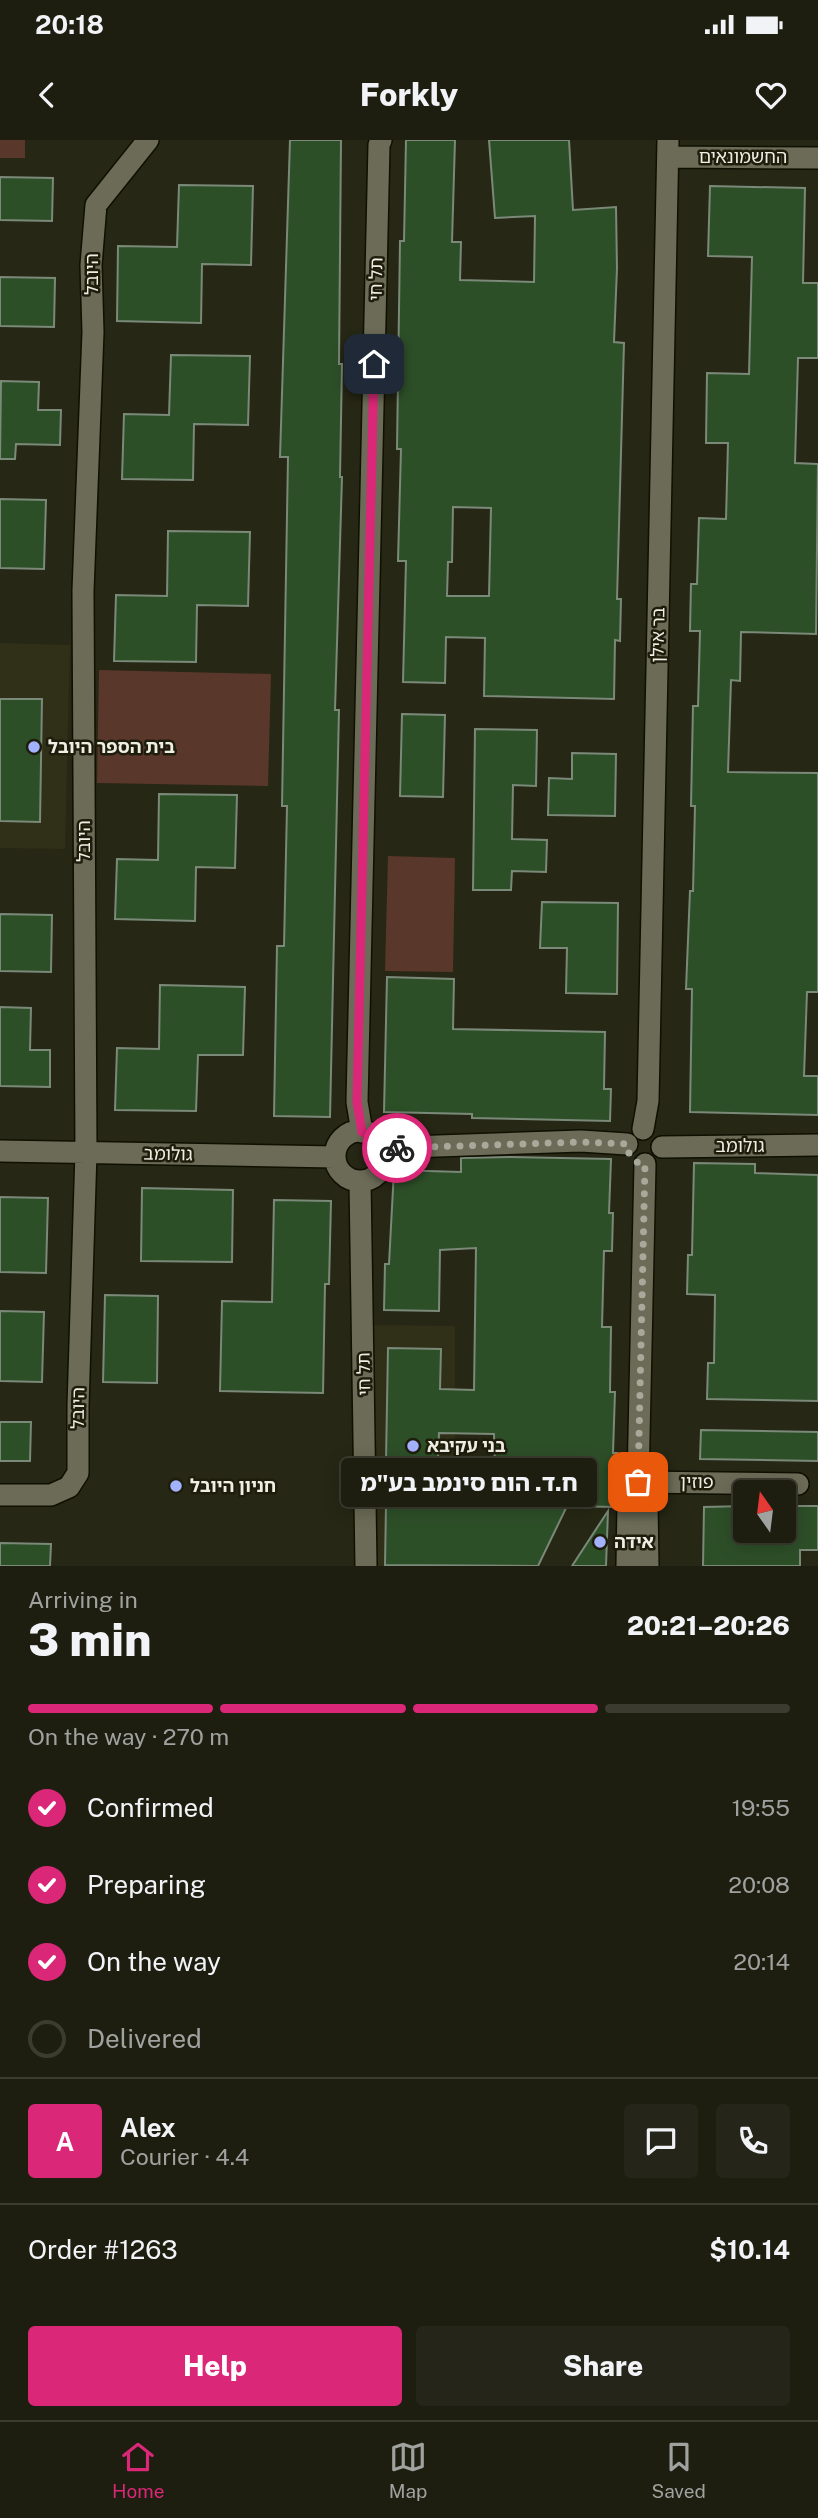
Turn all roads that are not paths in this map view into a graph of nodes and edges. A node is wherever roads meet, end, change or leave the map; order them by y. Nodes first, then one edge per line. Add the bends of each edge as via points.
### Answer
1 (148, 140) edge
2 (381, 140) edge
3 (668, 148) edge
4 (818, 158) edge
5 (362, 1132) junction
6 (635, 1136) junction
7 (818, 1145) edge
8 (663, 1147) junction
9 (385, 1150) junction
10 (0, 1151) edge
11 (86, 1152) junction
12 (335, 1157) junction
13 (645, 1164) junction
14 (360, 1181) junction
15 (638, 1482) junction
16 (798, 1484) dead end
17 (0, 1495) edge
18 (366, 1566) edge
19 (627, 1566) edge
20 (648, 1566) edge

1 - 11 street, היובל via 96,205 91,265 93,331 83,591
2 - 5 street, תל חי via 357,1102
3 - 4 street, החשמונאים
3 - 6 street, בר אילן via 648,1101
5 - 9 street via 378,1139
5 - 12 street via 345,1137
6 - 8 street via 655,1132
6 - 9 street
6 - 13 street via 630,1156
7 - 8 street, גולומב
8 - 13 street via 655,1161
9 - 14 street via 381,1170
10 - 11 street, גולומב
11 - 12 street, גולומב
11 - 17 street, היובל via 78,1474 69,1487 51,1495
12 - 14 street via 344,1176
13 - 15 street
14 - 18 street, תל חי
15 - 16 street, פוזין
15 - 19 street via 628,1505
15 - 20 street via 647,1504

